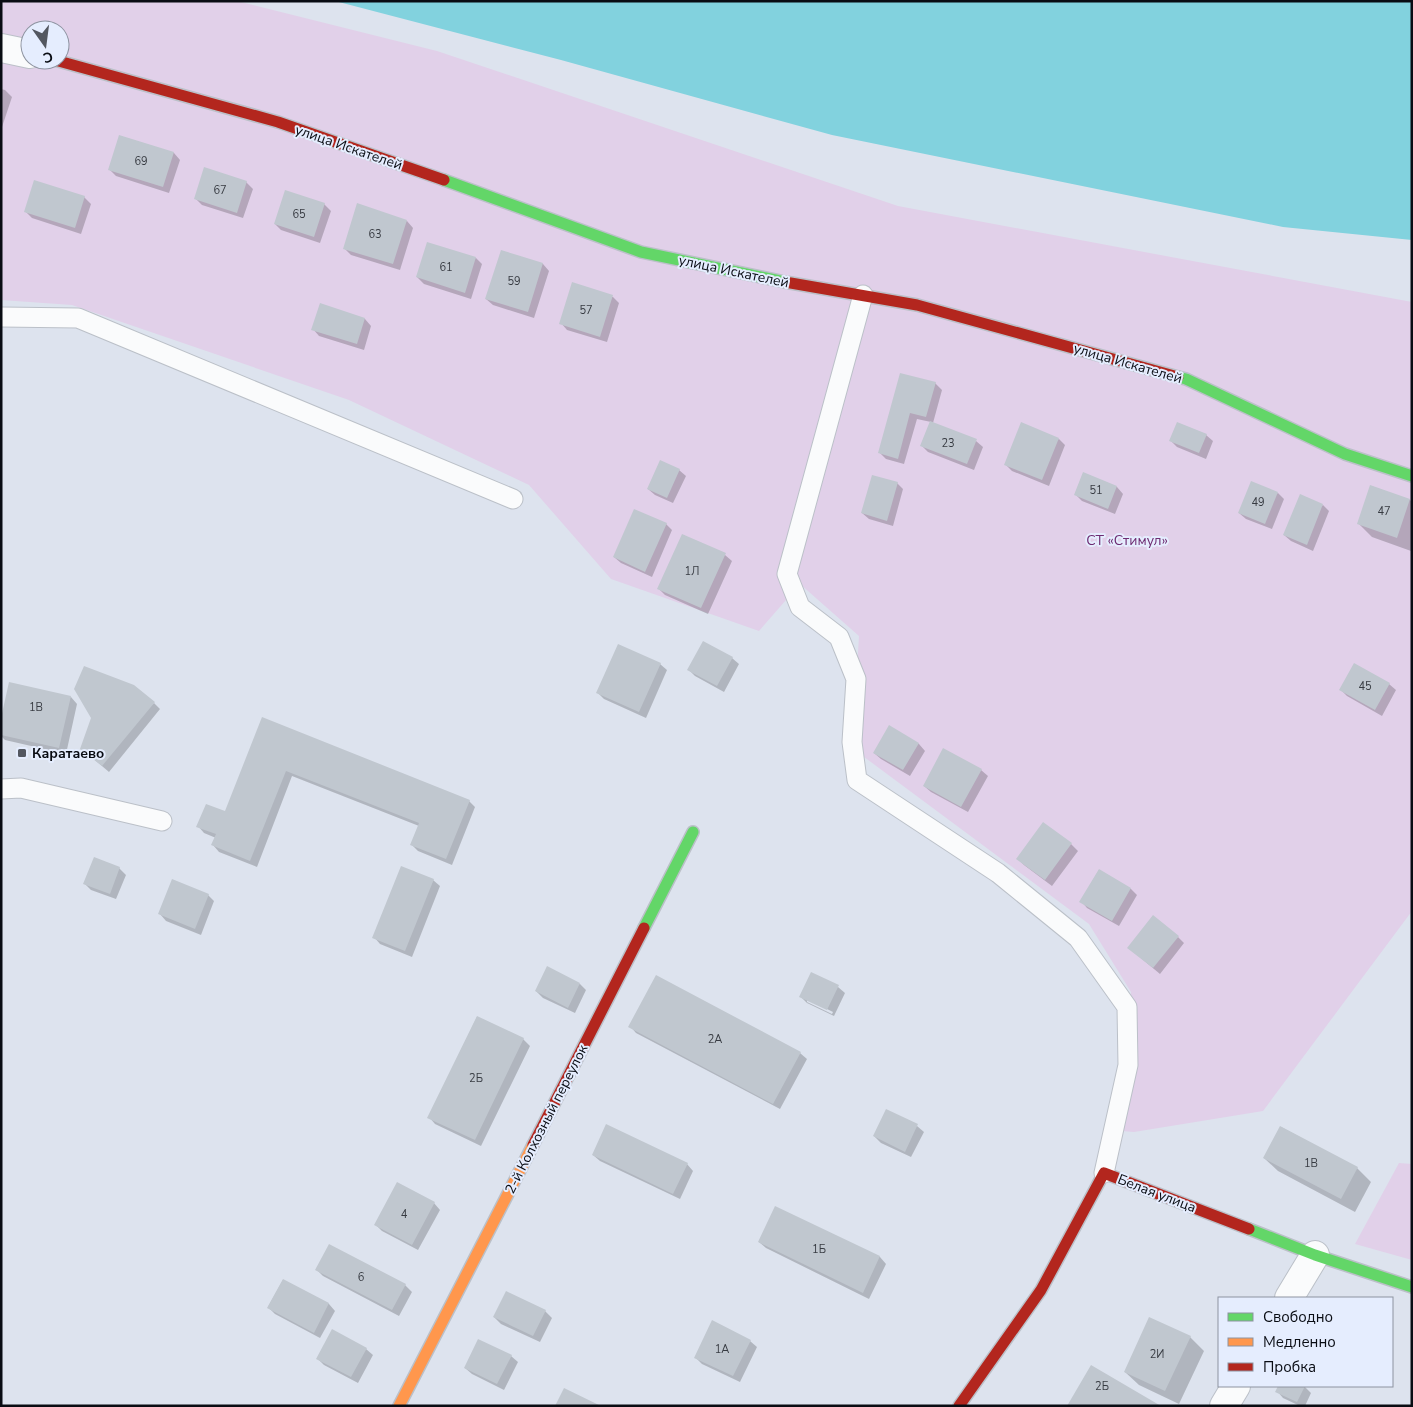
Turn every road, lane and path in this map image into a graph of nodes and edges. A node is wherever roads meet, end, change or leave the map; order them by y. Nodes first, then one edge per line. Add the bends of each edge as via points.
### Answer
1 (1, 48) edge
2 (20, 52) edge
3 (70, 64) edge
4 (863, 296) junction
5 (1, 317) edge
6 (1412, 476) edge
7 (513, 499) dead end
8 (1, 789) edge
9 (162, 821) dead end
10 (692, 832) dead end
11 (1104, 1173) junction
12 (1315, 1255) junction
13 (1412, 1287) edge
14 (1290, 1297) edge
15 (1235, 1387) edge
16 (399, 1406) edge
17 (959, 1406) edge
18 (1224, 1406) edge

1 - 2 street
3 - 4 street, улица Искателей via 278,122 641,252
4 - 6 street, улица Искателей via 917,305 1186,379 1344,454
4 - 11 lane via 787,574 800,607 839,637 856,679 852,742 858,780 998,873 1078,938 1127,1007 1128,1065
5 - 7 lane via 78,318
8 - 9 lane via 21,788
10 - 16 street, 2-й Колхозный переулок
11 - 12 street, Белая улица
11 - 17 street, Белая улица via 1041,1290
12 - 13 street, Белая улица
12 - 14 street
15 - 18 street

